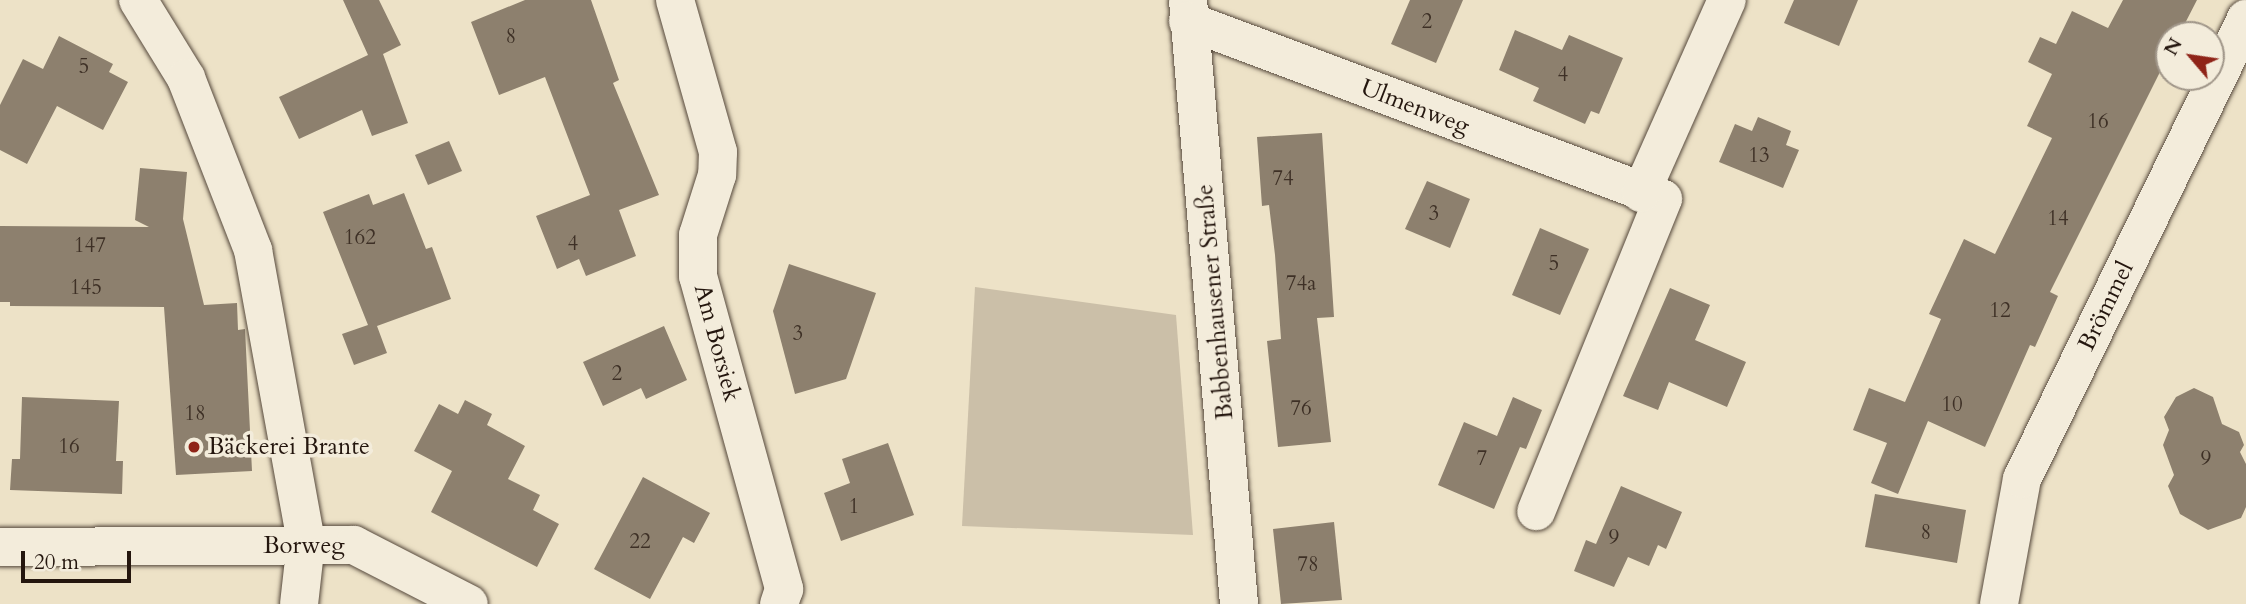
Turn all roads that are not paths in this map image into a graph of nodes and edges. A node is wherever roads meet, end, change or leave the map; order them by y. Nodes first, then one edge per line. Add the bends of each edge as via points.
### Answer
1 (138, 0) edge
2 (675, 0) edge
3 (1727, 0) edge
4 (1188, 10) edge
5 (2246, 19) edge
6 (1641, 193) junction
7 (1536, 511) dead end
8 (306, 542) junction
9 (0, 547) edge
10 (299, 604) edge
11 (469, 604) edge
12 (779, 604) edge
13 (1240, 604) edge
14 (1999, 604) edge

1 - 8 street via 186,78 253,250
2 - 12 street, Am Borsiek via 718,152 718,175 698,235 698,276 784,589
3 - 6 street
4 - 6 street, Ulmenweg
4 - 13 street, Babbenhausener Straße
5 - 14 street, Brömmel via 2022,479
6 - 7 street, Ulmenweg via 1663,200
8 - 9 street, Borweg via 236,547
8 - 10 street
8 - 11 street, Borweg via 354,545

